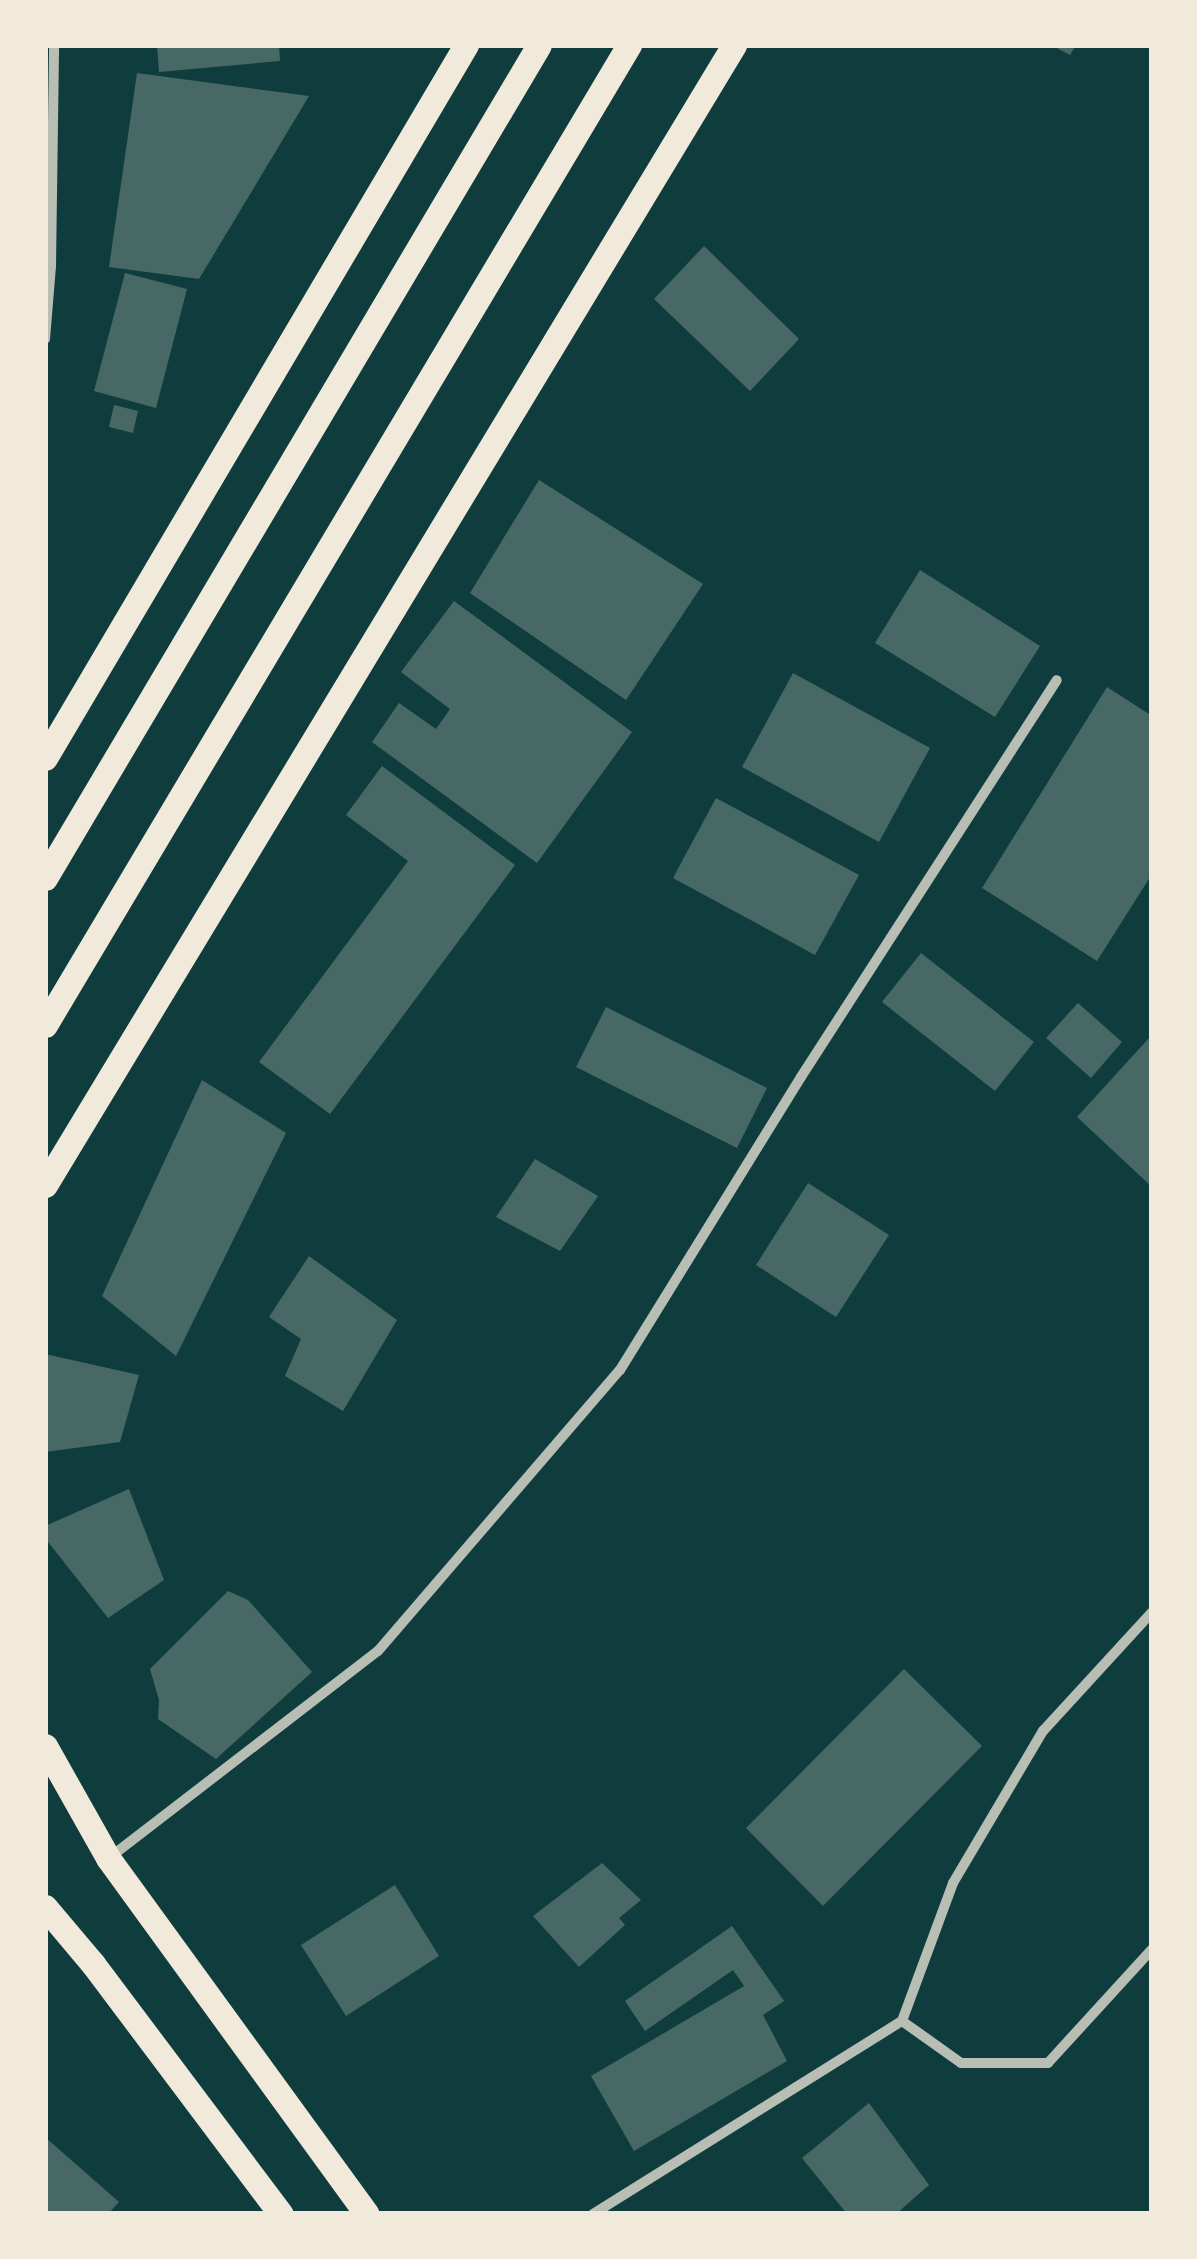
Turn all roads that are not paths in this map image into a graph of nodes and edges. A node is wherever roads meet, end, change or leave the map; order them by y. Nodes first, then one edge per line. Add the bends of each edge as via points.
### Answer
1 (54, 45) edge
2 (466, 45) edge
3 (539, 45) edge
4 (629, 45) edge
5 (734, 45) edge
6 (45, 339) edge
7 (1057, 680) dead end
8 (45, 758) edge
9 (45, 878) edge
10 (45, 1025) edge
11 (45, 1185) edge
12 (1152, 1612) edge
13 (45, 1746) edge
14 (108, 1858) junction
15 (50, 1916) edge
16 (1152, 1949) edge
17 (902, 2021) junction
18 (282, 2214) edge
19 (367, 2214) edge
20 (592, 2214) edge

1 - 6 street
2 - 8 main road
3 - 9 main road
4 - 10 main road
5 - 11 main road
7 - 14 street via 620,1370 378,1651
12 - 17 street via 1043,1731 953,1883
13 - 14 main road
14 - 19 main road
15 - 18 main road
16 - 17 street via 1048,2064 961,2063
17 - 20 street

